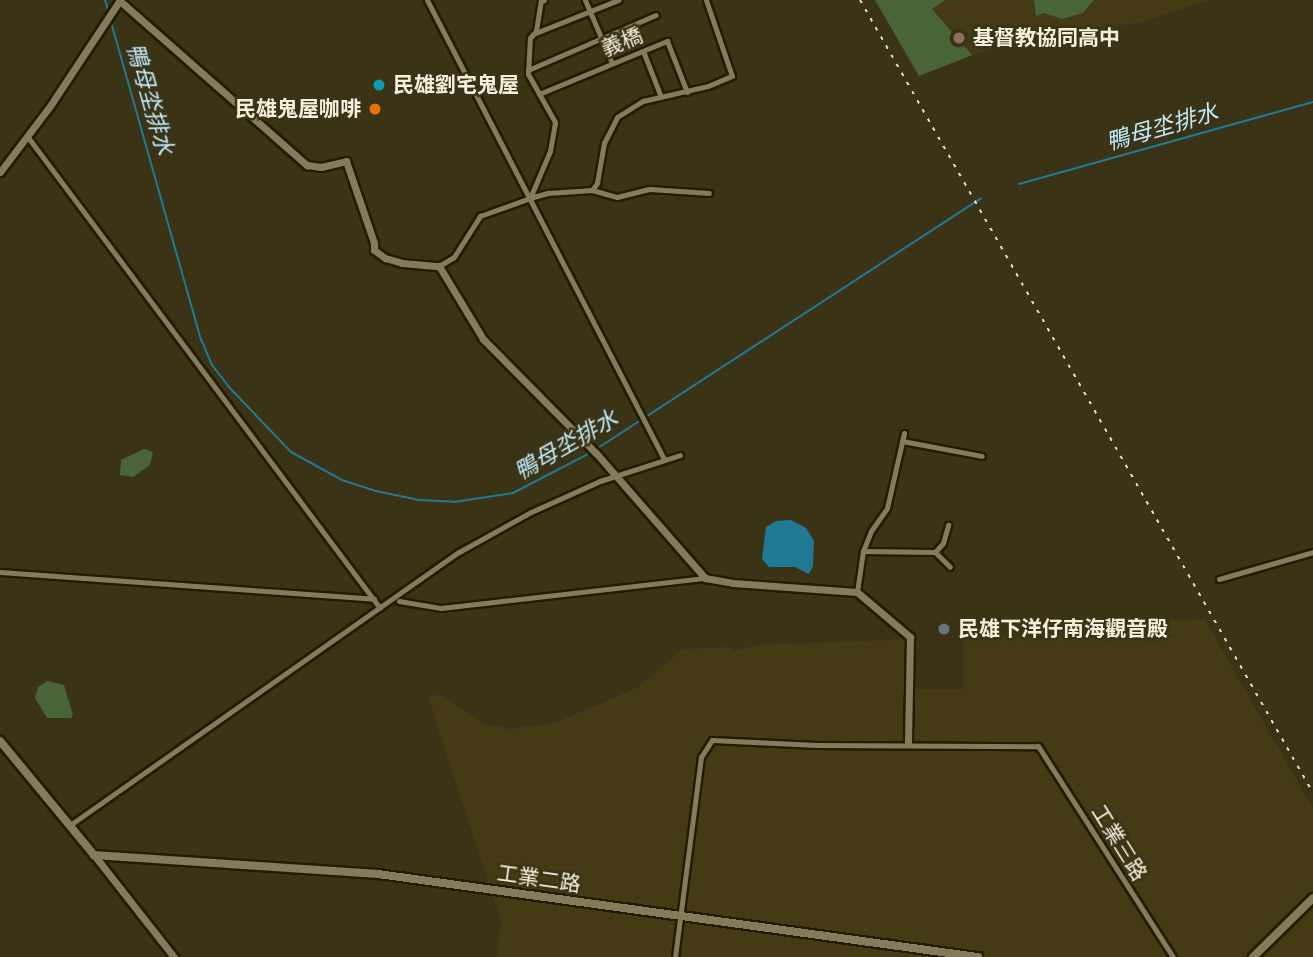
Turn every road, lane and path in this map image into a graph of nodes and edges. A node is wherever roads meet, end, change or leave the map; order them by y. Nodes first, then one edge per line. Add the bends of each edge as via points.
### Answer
1 (427, 0) edge
2 (584, 0) edge
3 (618, 0) edge
4 (706, 0) edge
5 (120, 1) edge
6 (543, 1) edge
7 (590, 12) junction
8 (656, 15) dead end
9 (533, 35) junction
10 (601, 38) junction
11 (643, 51) junction
12 (612, 63) junction
13 (528, 70) junction
14 (687, 92) junction
15 (539, 94) junction
16 (661, 97) junction
17 (27, 136) junction
18 (0, 172) edge
19 (592, 190) junction
20 (709, 193) dead end
21 (530, 198) junction
22 (439, 267) junction
23 (904, 433) dead end
24 (902, 441) junction
25 (680, 455) dead end
26 (982, 456) dead end
27 (664, 459) junction
28 (616, 476) junction
29 (947, 526) dead end
30 (863, 551) junction
31 (935, 552) junction
32 (1313, 552) edge
33 (950, 567) dead end
34 (0, 572) edge
35 (705, 578) junction
36 (1219, 579) dead end
37 (858, 592) junction
38 (374, 599) junction
39 (399, 601) dead end
40 (380, 608) junction
41 (0, 741) edge
42 (908, 744) junction
43 (69, 825) junction
44 (94, 855) junction
45 (1313, 898) edge
46 (681, 916) junction
47 (963, 956) edge
48 (174, 957) edge
49 (675, 957) edge
50 (978, 957) edge
51 (1172, 957) edge
52 (1253, 957) edge

1 - 21 street
2 - 7 street
3 - 7 street, 義橋
4 - 14 street via 732,76
5 - 17 street
5 - 22 street via 307,165 321,167 346,160 374,250 402,263
6 - 9 street
7 - 9 street, 義橋
7 - 10 street
8 - 10 street, 義橋
9 - 13 street
10 - 12 street
10 - 13 street, 義橋
11 - 12 street, 義橋
11 - 14 street, 義橋 via 667,41
11 - 16 street
12 - 15 street, 義橋
13 - 15 street
14 - 16 street
15 - 21 street via 555,122 555,134
16 - 19 street via 643,101 617,117 604,143
17 - 18 street
17 - 38 street
19 - 20 street via 617,197 650,189
19 - 21 street
21 - 22 street via 480,216 454,257
21 - 27 street
22 - 28 street via 483,339
23 - 24 street
24 - 26 street
24 - 30 street via 887,508
25 - 27 street
27 - 28 street
28 - 35 street
28 - 40 street via 531,512 459,552
29 - 31 street
30 - 31 street
30 - 37 street
31 - 33 street
32 - 36 street
34 - 38 street
35 - 37 street
35 - 39 street via 441,608
37 - 42 street via 909,637
38 - 40 street
40 - 43 street
41 - 43 main road
42 - 46 street via 712,740 701,757
42 - 51 street, 工業三路 via 1038,746
43 - 44 main road
44 - 46 main road, 工業二路 via 378,874
44 - 48 street
45 - 52 main road
46 - 47 main road, 工業二路
46 - 49 street
47 - 50 main road, 工業二路

